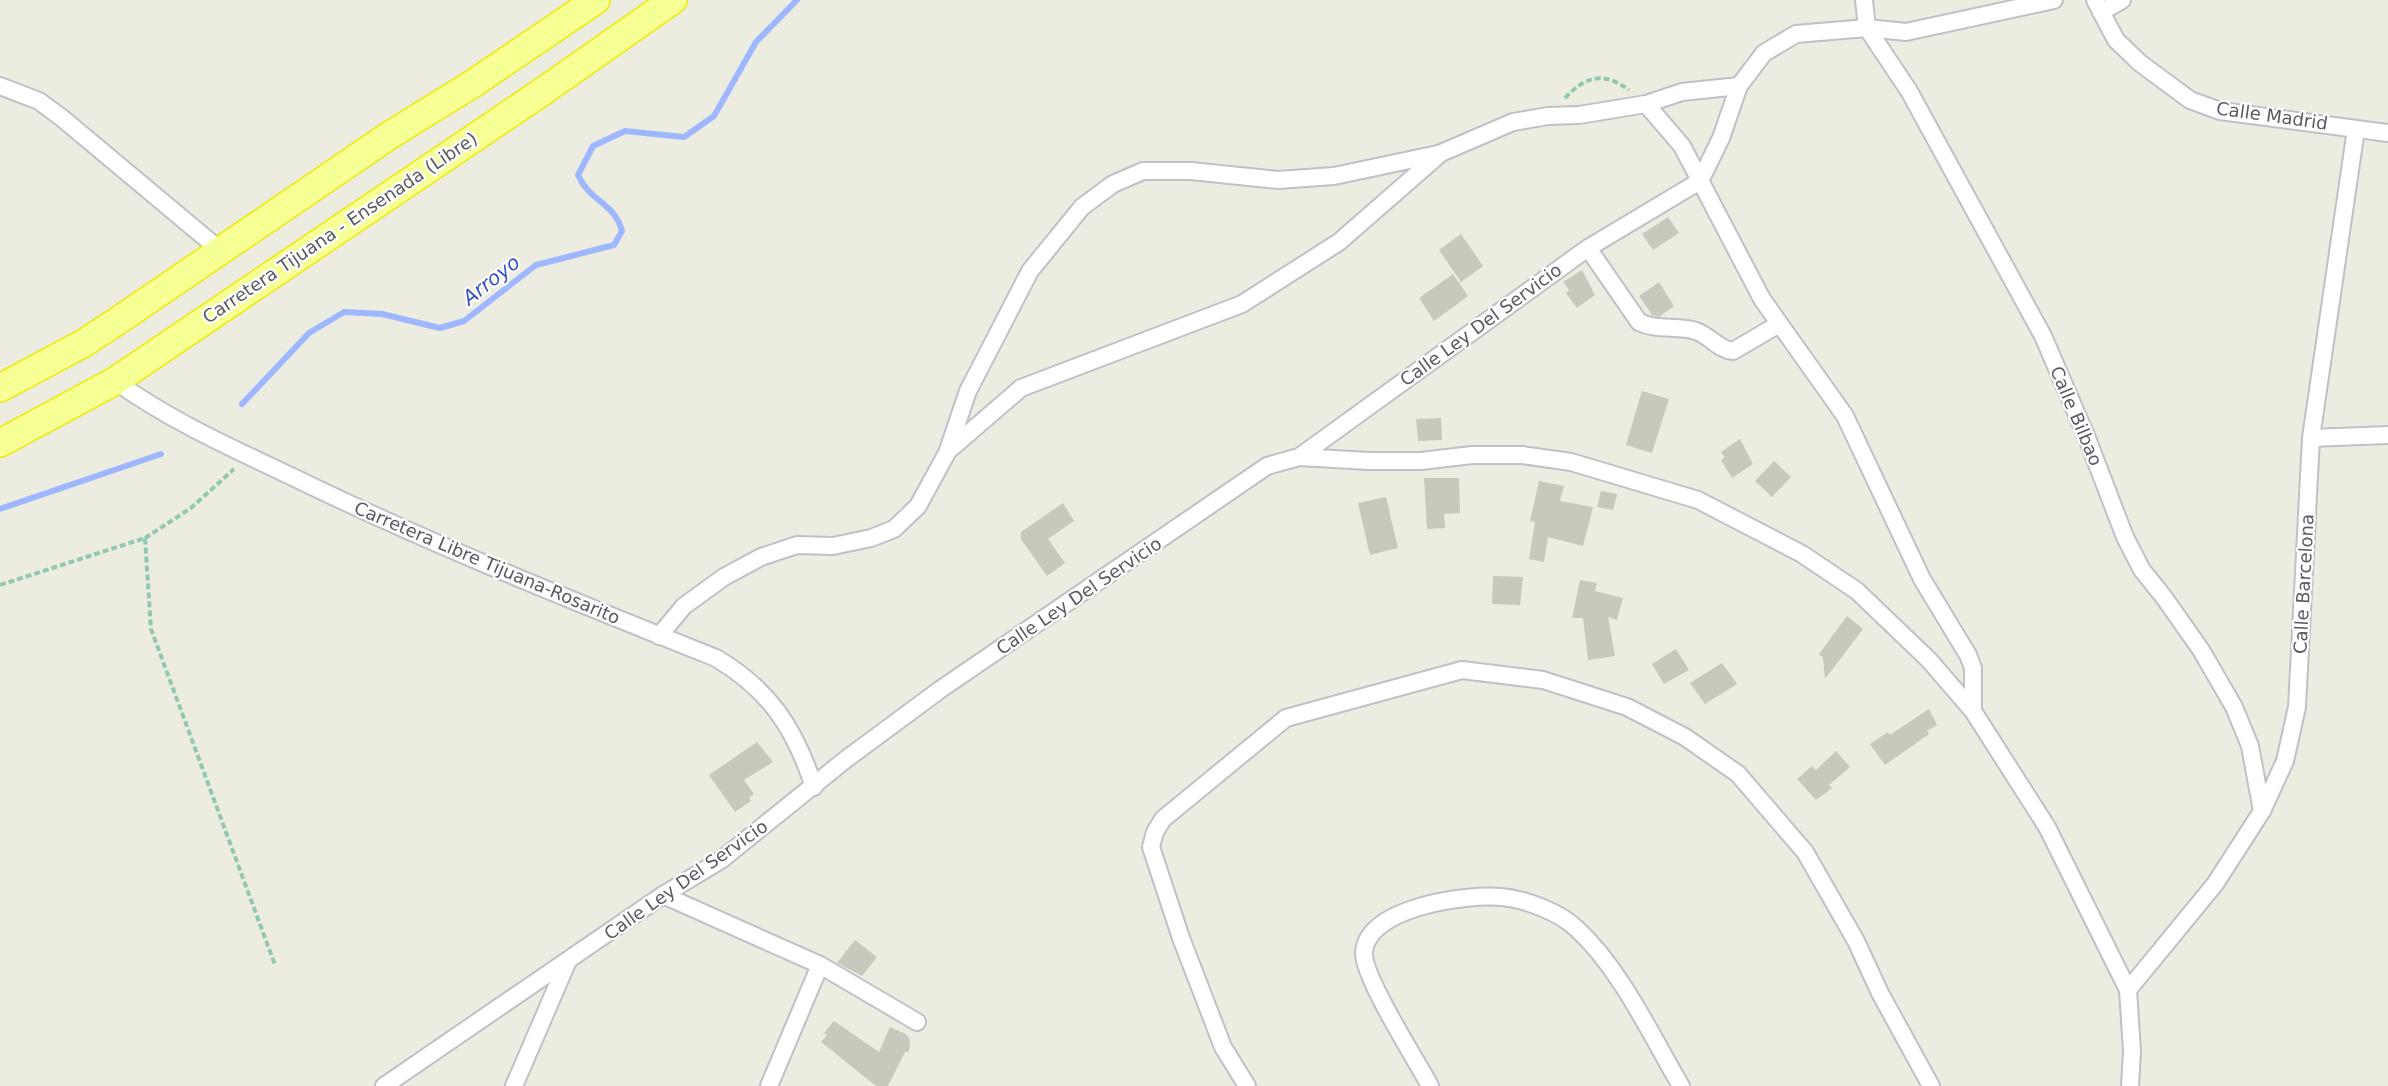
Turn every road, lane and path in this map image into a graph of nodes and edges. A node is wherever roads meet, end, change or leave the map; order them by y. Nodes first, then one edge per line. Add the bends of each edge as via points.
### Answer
1 (596, 0) edge
2 (673, 0) edge
3 (1864, 0) edge
4 (2054, 0) edge
5 (2122, 0) edge
6 (2098, 6) edge
7 (1867, 28) junction
8 (0, 86) edge
9 (1739, 86) junction
10 (1646, 104) junction
11 (1548, 116) junction
12 (2356, 129) junction
13 (2388, 133) edge
14 (1441, 153) junction
15 (1700, 181) junction
16 (1588, 248) junction
17 (221, 251) junction
18 (1779, 324) junction
19 (115, 381) junction
20 (0, 388) edge
21 (2388, 435) edge
22 (2311, 438) junction
23 (0, 443) edge
24 (948, 451) junction
25 (248, 456) junction
26 (1299, 457) junction
27 (145, 538) junction
28 (0, 585) edge
29 (659, 636) junction
30 (1973, 711) junction
31 (814, 787) junction
32 (2262, 811) junction
33 (663, 896) junction
34 (568, 962) junction
35 (274, 965) dead end
36 (820, 965) junction
37 (2128, 990) junction
38 (917, 1022) dead end
39 (384, 1086) edge
40 (514, 1086) edge
41 (769, 1086) edge
42 (1247, 1086) edge
43 (1430, 1086) edge
44 (1681, 1086) edge
45 (1931, 1086) edge
46 (2130, 1086) edge

1 - 17 highway
2 - 19 highway, Carretera Tijuana - Ensenada (Libre)
3 - 7 street
4 - 7 street via 1906,32
5 - 6 street
6 - 12 street, Calle Madrid via 2116,40 2190,100 2220,111
7 - 9 street via 1796,34 1764,53
7 - 32 street, Calle Bilbao via 1909,91 2043,336 2124,537 2142,570 2201,650 2234,707 2250,746
8 - 17 street via 39,101 62,118
9 - 10 street via 1682,92
9 - 15 street via 1721,138
10 - 11 street
10 - 11 path via 1621,84 1590,78 1579,83
10 - 15 street via 1682,146
11 - 14 street via 1513,122
12 - 13 street, Calle Madrid
12 - 22 street, Calle Barcelona
14 - 24 street via 1306,266 1242,304 1021,388
14 - 24 street via 1334,176 1278,180 1191,171 1143,171 1113,184 1082,207 1030,271 968,391
15 - 16 street, Calle Ley Del Servicio
15 - 18 street
16 - 18 street via 1640,322 1651,328 1696,332 1724,351 1733,351
16 - 26 street, Calle Ley Del Servicio
17 - 20 highway via 84,343
18 - 30 street via 1845,416 1922,579 1968,655 1973,668
19 - 23 highway, Carretera Tijuana - Ensenada (Libre)
19 - 25 street, Carretera Libre Tijuana-Rosarito via 183,424
21 - 22 street
22 - 32 street, Calle Barcelona via 2297,707 2285,761
24 - 29 street via 918,506 894,529 833,546 797,545 761,557 684,606
25 - 27 path via 191,508
25 - 29 street, Carretera Libre Tijuana-Rosarito via 454,552
26 - 30 street via 1410,461 1522,454 1571,462 1698,500 1802,554 1857,591 1929,660
26 - 31 street, Calle Ley Del Servicio via 1267,466 941,689
27 - 28 path
27 - 35 path via 151,629
29 - 31 street, Carretera Libre Tijuana-Rosarito via 716,658 763,692 802,750
30 - 37 street via 2047,827
31 - 33 street, Calle Ley Del Servicio via 721,860
32 - 37 street, Calle Barcelona via 2215,884
33 - 34 street, Calle Ley Del Servicio
33 - 36 street
34 - 39 street, Calle Ley Del Servicio
34 - 40 street
36 - 38 street
36 - 41 street
37 - 46 street
42 - 45 street via 1223,1047 1181,938 1151,847 1155,832 1163,819 1286,718 1462,670 1543,680 1627,707 1685,737 1738,774 1805,852
43 - 44 street via 1371,978 1364,955 1367,939 1378,927 1406,912 1461,897 1503,897 1544,909 1575,927 1612,971

